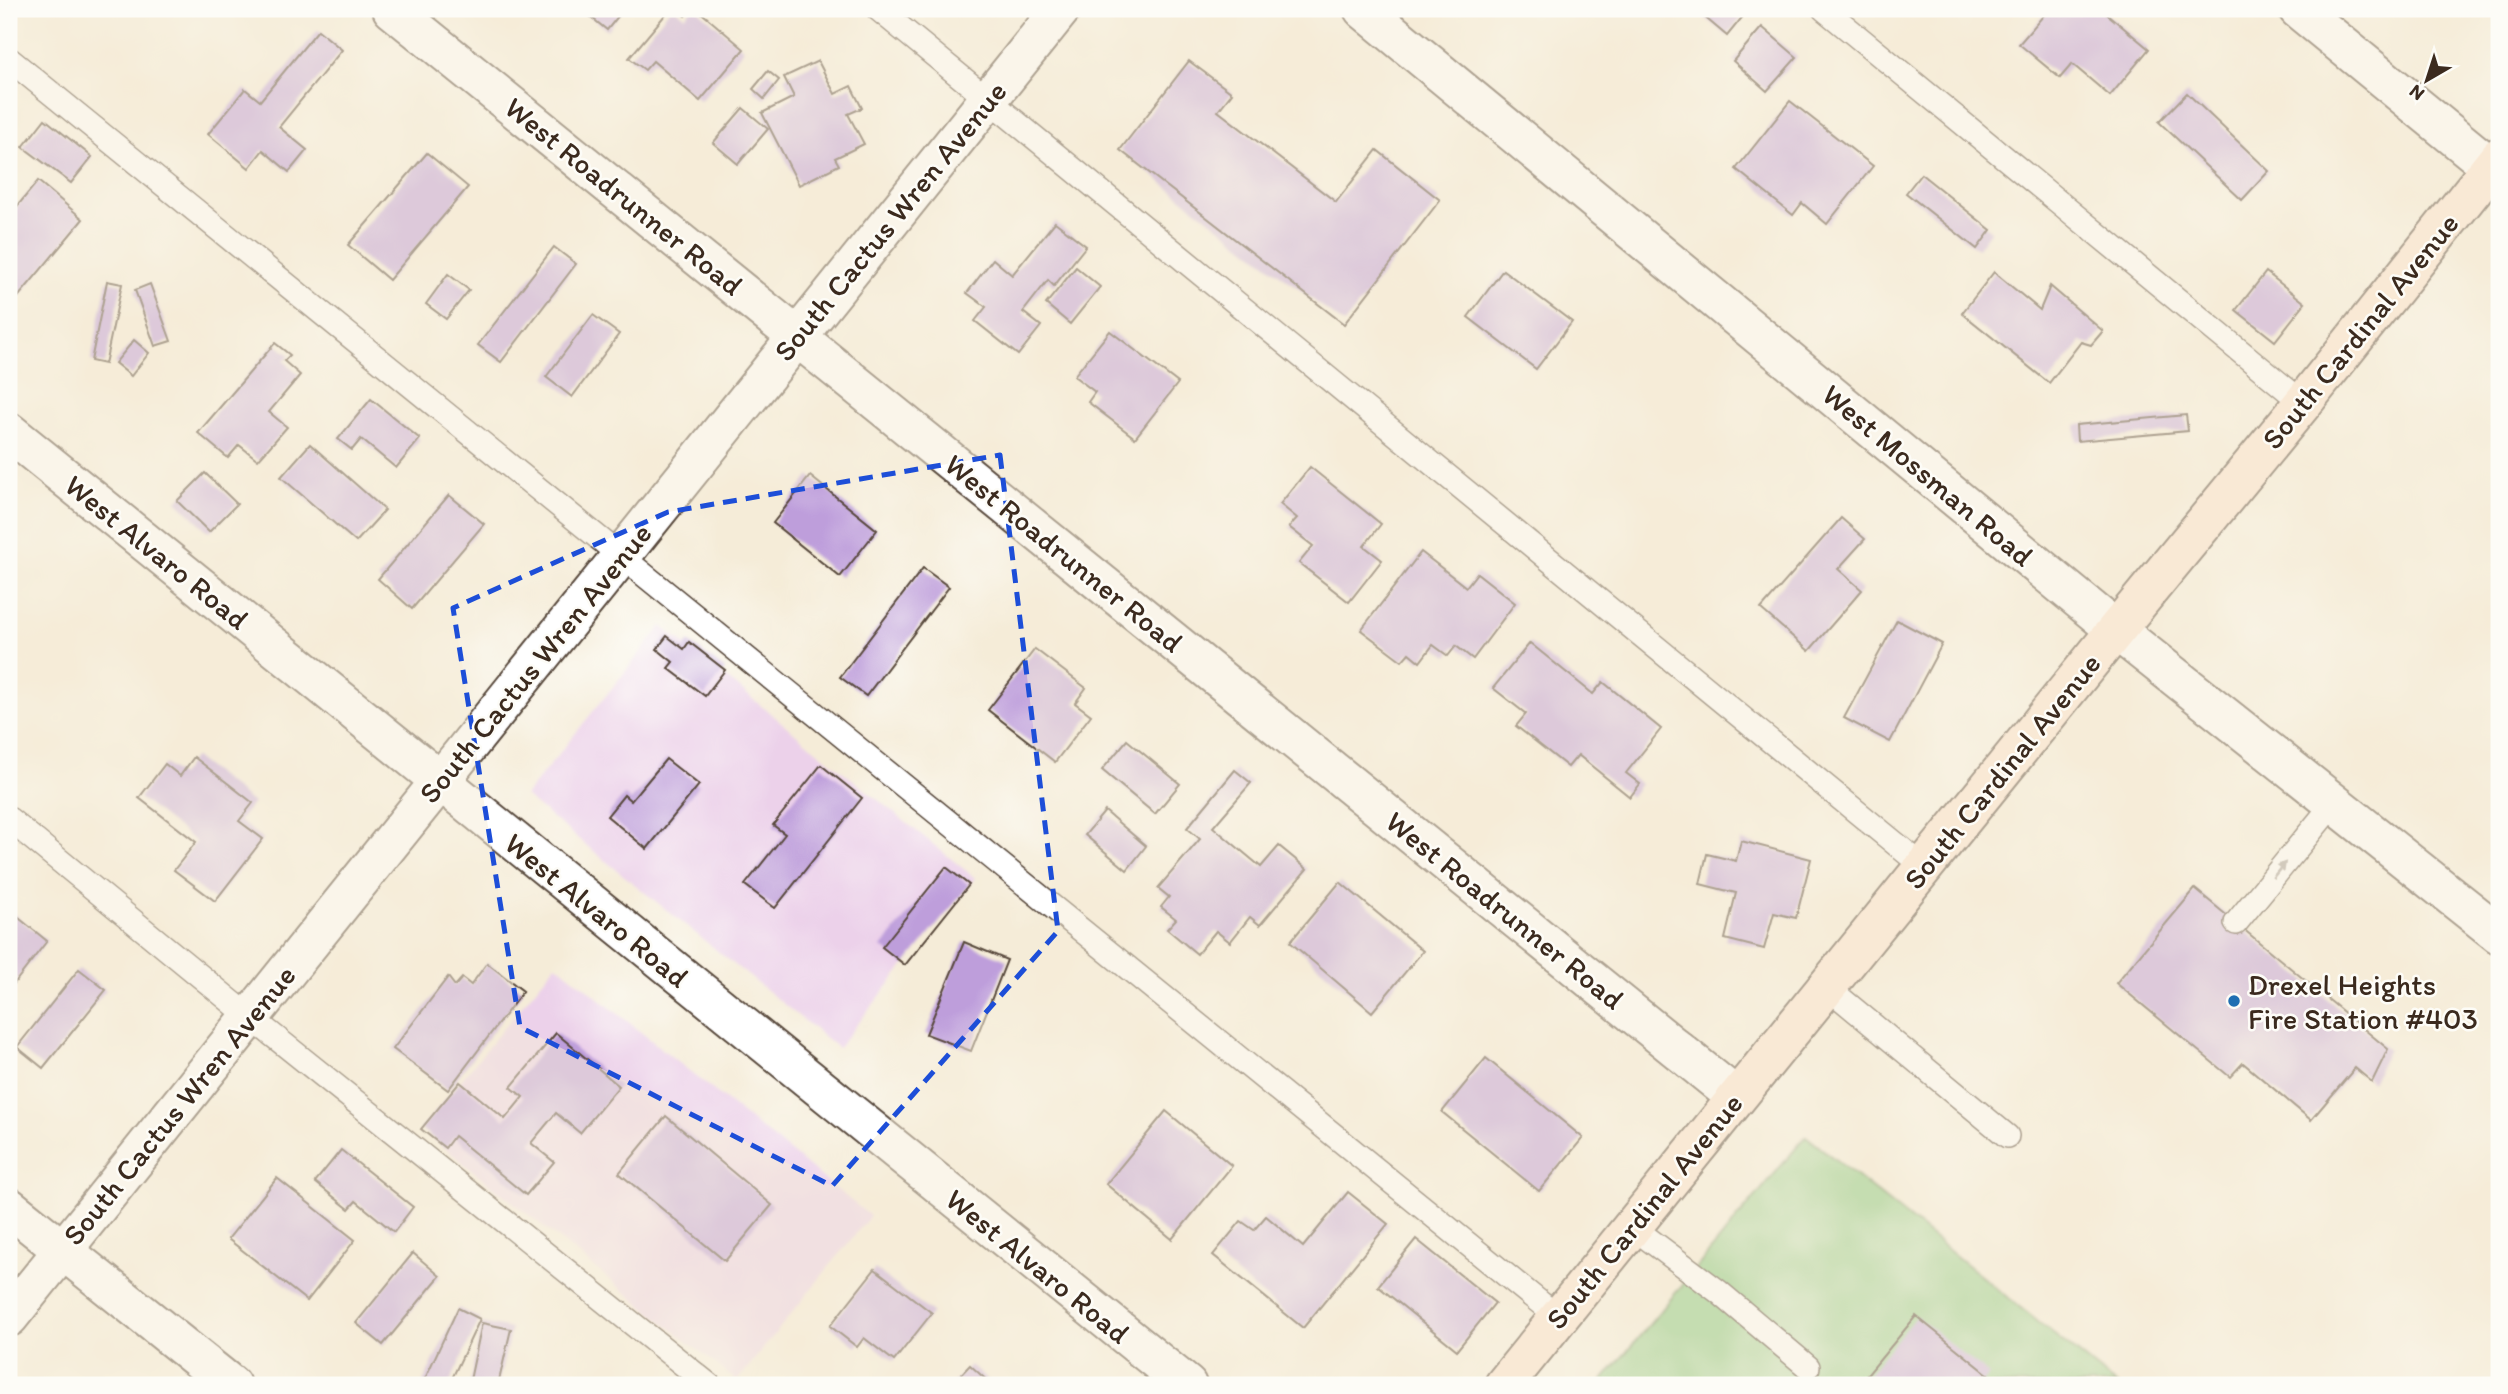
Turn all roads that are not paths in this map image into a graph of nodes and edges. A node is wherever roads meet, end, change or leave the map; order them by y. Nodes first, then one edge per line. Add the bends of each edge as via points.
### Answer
1 (393, 9) edge
2 (878, 9) edge
3 (1061, 9) edge
4 (1363, 9) edge
5 (1824, 9) edge
6 (2298, 9) edge
7 (9, 59) edge
8 (989, 99) junction
9 (2495, 162) edge
10 (797, 337) junction
11 (2303, 403) junction
12 (9, 432) edge
13 (620, 557) junction
14 (2116, 630) junction
15 (439, 782) junction
16 (2334, 803) junction
17 (9, 819) edge
18 (1924, 867) junction
19 (2236, 923) dead end
20 (2499, 934) edge
21 (1827, 987) junction
22 (250, 1017) junction
23 (1736, 1097) junction
24 (2007, 1136) dead end
25 (9, 1207) edge
26 (1631, 1226) junction
27 (62, 1250) junction
28 (9, 1317) edge
29 (1559, 1318) junction
30 (1808, 1367) dead end
31 (231, 1385) edge
32 (709, 1385) edge
33 (1187, 1385) edge
34 (1504, 1385) edge

1 - 10 street, West Roadrunner Road
2 - 8 lane
3 - 8 street, South Cactus Wren Avenue
4 - 14 street, West Mossman Road
5 - 11 lane
6 - 9 street
7 - 13 lane
8 - 10 street, South Cactus Wren Avenue
8 - 18 lane
9 - 11 main road, South Cardinal Avenue
10 - 13 street, South Cactus Wren Avenue
10 - 23 street, West Roadrunner Road
11 - 14 main road, South Cardinal Avenue
12 - 15 street, West Alvaro Road
13 - 15 street, South Cactus Wren Avenue
13 - 29 lane
14 - 16 street, West Mossman Road
14 - 18 main road, South Cardinal Avenue
15 - 22 street, South Cactus Wren Avenue
15 - 33 street, West Alvaro Road
19 -> 16 lane
16 - 20 street, West Mossman Road
17 - 22 lane
18 - 21 main road, South Cardinal Avenue
21 - 23 main road, South Cardinal Avenue
21 - 24 lane
22 - 27 street, South Cactus Wren Avenue
22 - 32 lane
23 - 26 main road, South Cardinal Avenue
25 - 27 street
26 - 29 main road, South Cardinal Avenue
26 - 30 lane
27 - 28 street, South Cactus Wren Avenue
27 - 31 street
29 - 34 main road, South Cardinal Avenue

